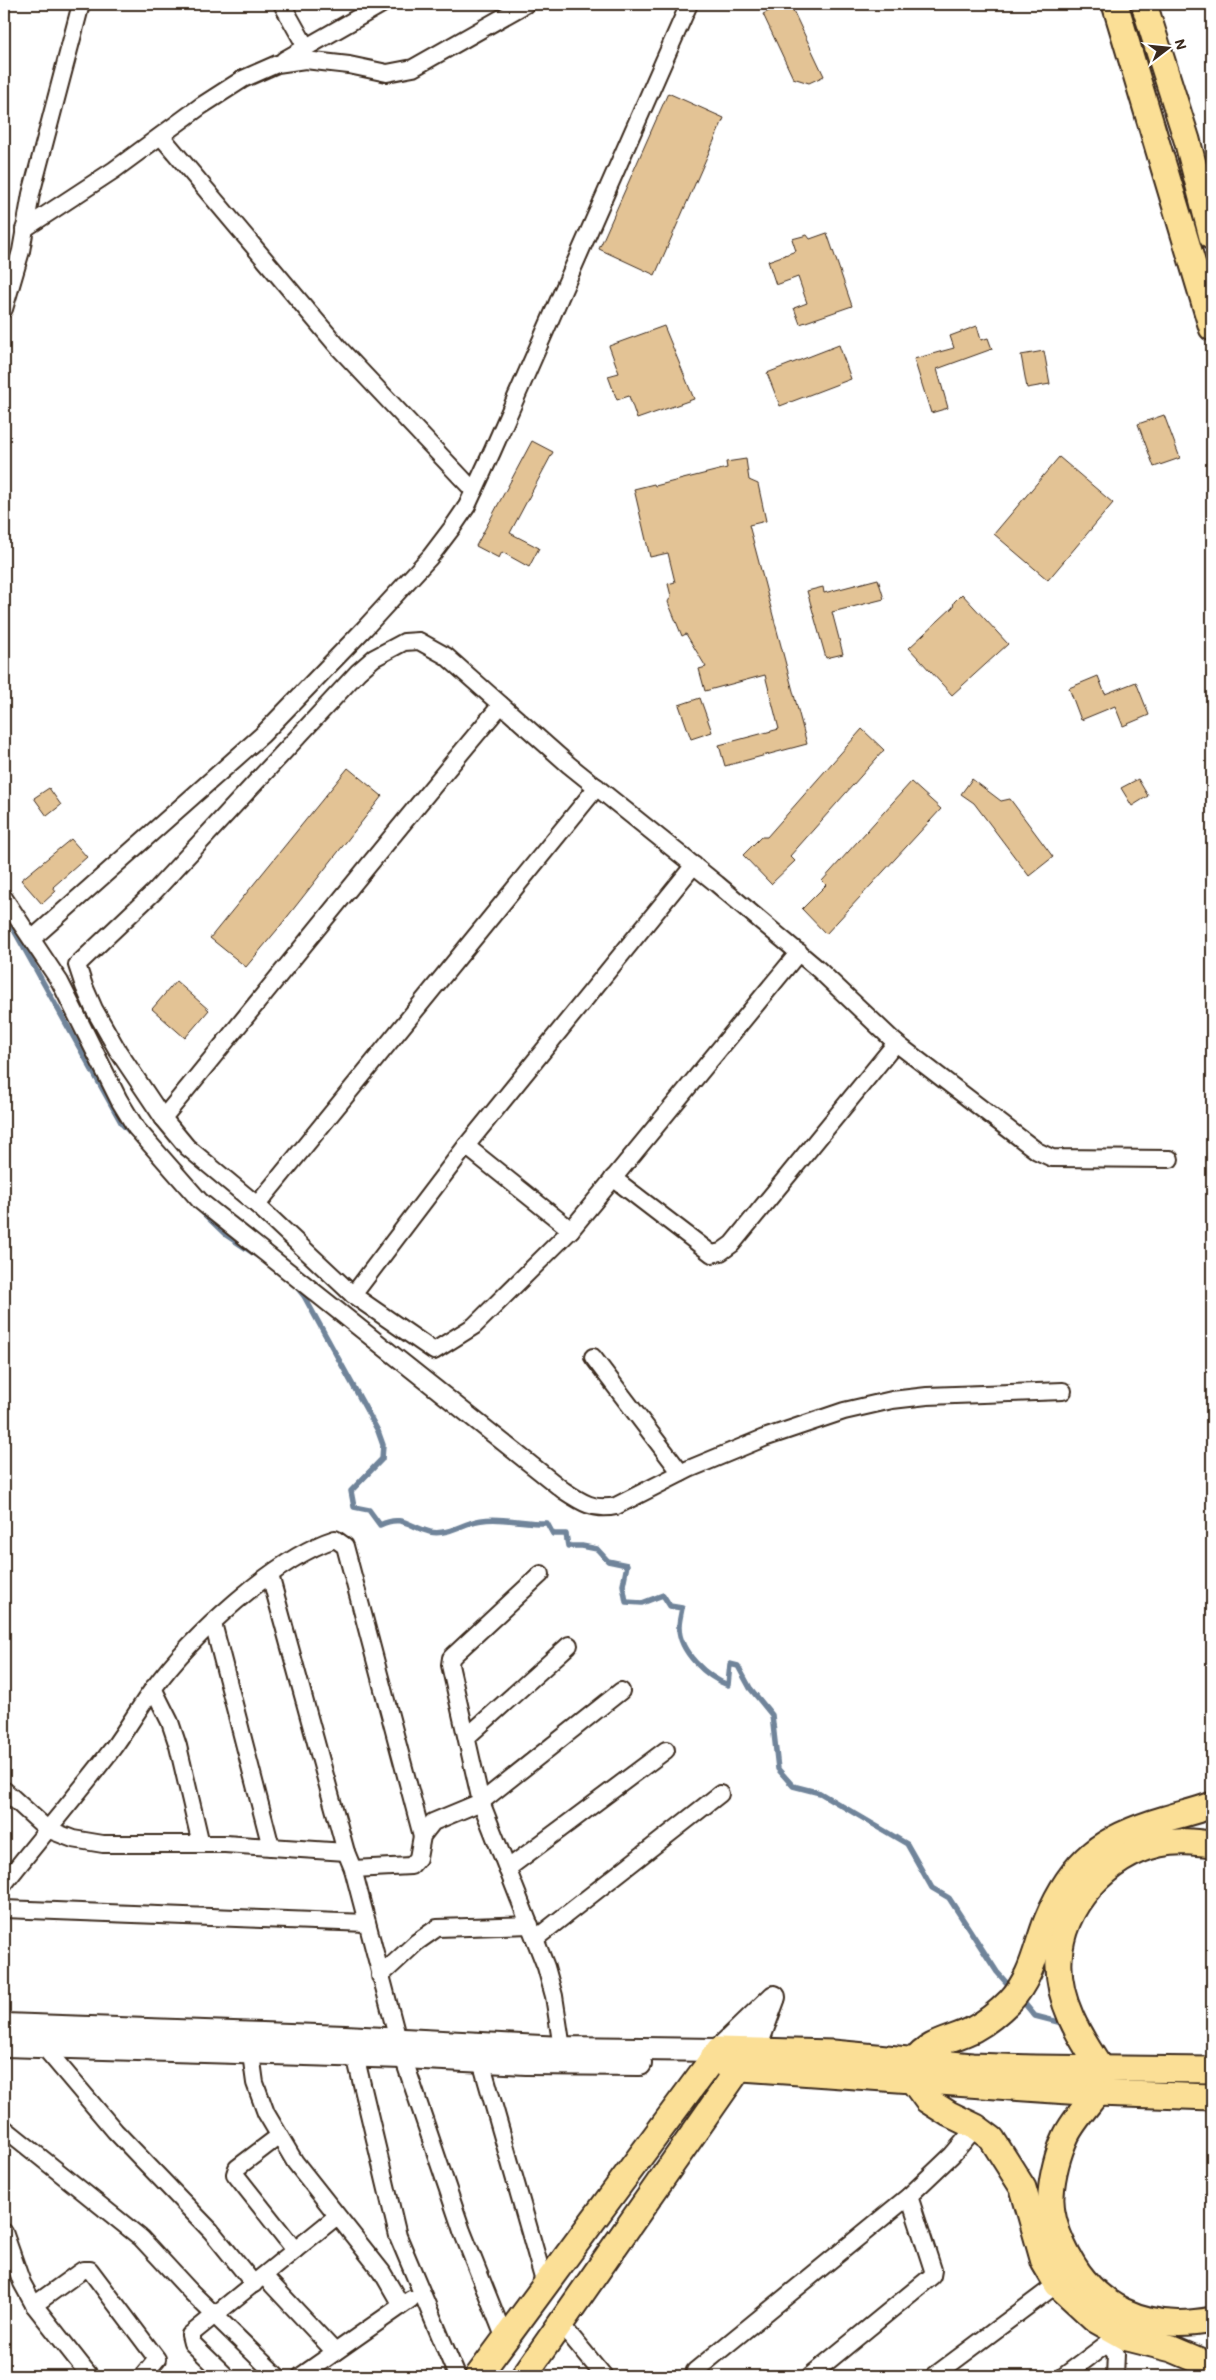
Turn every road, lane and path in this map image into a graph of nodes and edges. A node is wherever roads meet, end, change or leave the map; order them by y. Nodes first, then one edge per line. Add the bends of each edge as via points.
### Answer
1 (81, 4) edge
2 (282, 4) edge
3 (382, 4) edge
4 (526, 4) edge
5 (689, 4) edge
6 (1116, 4) edge
7 (1144, 4) edge
8 (306, 47) junction
9 (277, 64) junction
10 (161, 136) junction
11 (24, 229) junction
12 (1212, 237) edge
13 (4, 309) edge
14 (1212, 328) edge
15 (474, 491) junction
16 (501, 704) junction
17 (597, 787) junction
18 (694, 865) junction
19 (4, 898) edge
20 (32, 939) junction
21 (799, 952) junction
22 (896, 1043) junction
23 (163, 1118) junction
24 (466, 1146) junction
25 (1170, 1159) dead end
26 (613, 1178) junction
27 (257, 1205) junction
28 (571, 1230) junction
29 (353, 1295) junction
30 (593, 1357) dead end
31 (1062, 1391) dead end
32 (681, 1473) junction
33 (540, 1574) dead end
34 (270, 1575) junction
35 (213, 1623) junction
36 (569, 1645) dead end
37 (153, 1688) junction
38 (621, 1691) dead end
39 (468, 1736) junction
40 (666, 1750) dead end
41 (4, 1790) edge
42 (720, 1794) dead end
43 (481, 1802) junction
44 (1212, 1805) edge
45 (47, 1830) junction
46 (422, 1836) junction
47 (200, 1844) junction
48 (1212, 1844) edge
49 (271, 1847) junction
50 (346, 1852) junction
51 (353, 1869) junction
52 (507, 1869) junction
53 (4, 1884) edge
54 (4, 1909) edge
55 (367, 1923) junction
56 (533, 1932) junction
57 (380, 1976) junction
58 (4, 2025) edge
59 (4, 2045) edge
60 (44, 2047) junction
61 (400, 2048) junction
62 (562, 2048) junction
63 (251, 2054) junction
64 (355, 2056) junction
65 (713, 2058) junction
66 (746, 2060) junction
67 (481, 2061) junction
68 (1212, 2070) edge
69 (914, 2071) junction
70 (1099, 2081) junction
71 (1212, 2097) edge
72 (976, 2127) junction
73 (4, 2128) edge
74 (279, 2136) junction
75 (909, 2196) junction
76 (337, 2216) junction
77 (4, 2232) edge
78 (295, 2250) junction
79 (259, 2280) junction
80 (1057, 2284) junction
81 (545, 2285) junction
82 (421, 2293) junction
83 (34, 2305) junction
84 (401, 2305) junction
85 (216, 2316) junction
86 (1212, 2320) edge
87 (560, 2324) junction
88 (505, 2339) junction
89 (1114, 2339) junction
90 (334, 2352) junction
91 (1212, 2369) edge
92 (90, 2376) edge
93 (143, 2376) edge
94 (226, 2376) edge
95 (277, 2376) edge
96 (300, 2376) edge
97 (457, 2376) edge
98 (478, 2376) edge
99 (524, 2376) edge
100 (604, 2376) edge
101 (697, 2376) edge
102 (810, 2376) edge
103 (934, 2376) edge
104 (1064, 2376) edge
105 (1115, 2376) edge

1 - 11 street
2 - 8 street
3 - 8 street
4 - 9 street via 413,68 387,73 305,60
5 - 15 street
6 - 14 main road
7 - 12 main road via 1187,140
8 - 9 street
9 - 10 street via 243,79
10 - 11 street
10 - 15 street via 339,348
11 - 13 street
15 - 20 street via 430,557 262,735
16 - 17 street
16 - 23 street
16 - 23 street via 446,656 419,641 404,642 374,658 154,892 77,965 94,1009
17 - 18 street
17 - 27 street
18 - 21 street
18 - 24 street
19 - 20 street
20 - 32 street via 60,982 136,1128 200,1201 587,1506 605,1509 616,1506
21 - 22 street
21 - 26 street
22 - 25 street via 1037,1151 1052,1158
22 - 26 street via 732,1244 721,1252 712,1254
23 - 27 street via 187,1147
24 - 28 street
24 - 29 street
26 - 28 street
27 - 29 street
28 - 29 street via 474,1326 434,1351
30 - 32 street
31 - 32 street via 892,1400 844,1411 764,1438
33 - 39 street via 451,1658
34 - 35 street
34 - 46 street via 315,1545 335,1539 345,1546
34 - 50 street
35 - 37 street via 192,1641
35 - 49 street
36 - 39 street
37 - 45 street via 113,1748
37 - 47 street via 178,1746
38 - 43 street
39 - 43 street
40 - 52 street
41 - 45 street
42 - 56 street
43 - 46 street via 433,1822
43 - 52 street
44 - 69 main road via 1133,1830 1109,1841 1081,1861 1055,1901 1037,1954 1021,1987 997,2013 981,2024 921,2052
45 - 47 street via 103,1844
45 - 53 street
46 - 51 street via 418,1858 411,1866
47 - 49 street
48 - 70 main road via 1191,1841 1167,1843 1135,1852 1107,1870 1087,1889 1074,1909 1062,1936 1059,1961 1062,1991
49 - 50 street
50 - 51 street
51 - 55 street
52 - 56 street
54 - 55 street
55 - 57 street
56 - 57 street via 437,1928
56 - 62 street via 554,1996
57 - 61 street
58 - 61 main road
59 - 60 main road
60 - 63 main road
60 - 79 street via 115,2131
61 - 62 main road
61 - 64 main road
61 - 67 main road
61 - 88 street via 462,2231
62 - 65 main road
63 - 64 main road
63 - 74 street via 255,2083
64 - 82 street via 398,2236
65 - 66 main road
65 - 66 main road via 774,1997 760,2035
65 - 67 main road
65 - 81 main road
66 - 69 main road
66 - 87 main road
67 - 81 street
68 - 70 main road
69 - 70 main road
69 - 72 main road via 927,2100
70 - 71 main road
70 - 86 main road via 1066,2136 1051,2196 1053,2218 1071,2264 1086,2285 1135,2316 1178,2324
72 - 75 street
72 - 80 main road via 992,2139 1023,2188 1044,2262
73 - 85 street via 141,2238
74 - 76 street via 294,2162
74 - 78 street via 237,2168 235,2174
75 - 101 street via 695,2370
75 - 102 street via 933,2270 932,2276
76 - 78 street
76 - 84 street via 382,2272
77 - 83 street via 22,2283
78 - 79 street
79 - 85 street
79 - 90 street
80 - 89 main road
80 - 103 street
81 - 88 main road
82 - 84 street
82 - 97 street
83 - 92 street
83 - 93 street via 77,2274 90,2270 157,2359
84 - 90 street
85 - 94 street via 190,2335 190,2339
85 - 95 street
87 - 99 main road
87 - 100 street
88 - 98 main road
89 - 91 main road via 1128,2338 1172,2349
89 - 104 street
89 - 105 street
90 - 96 street

